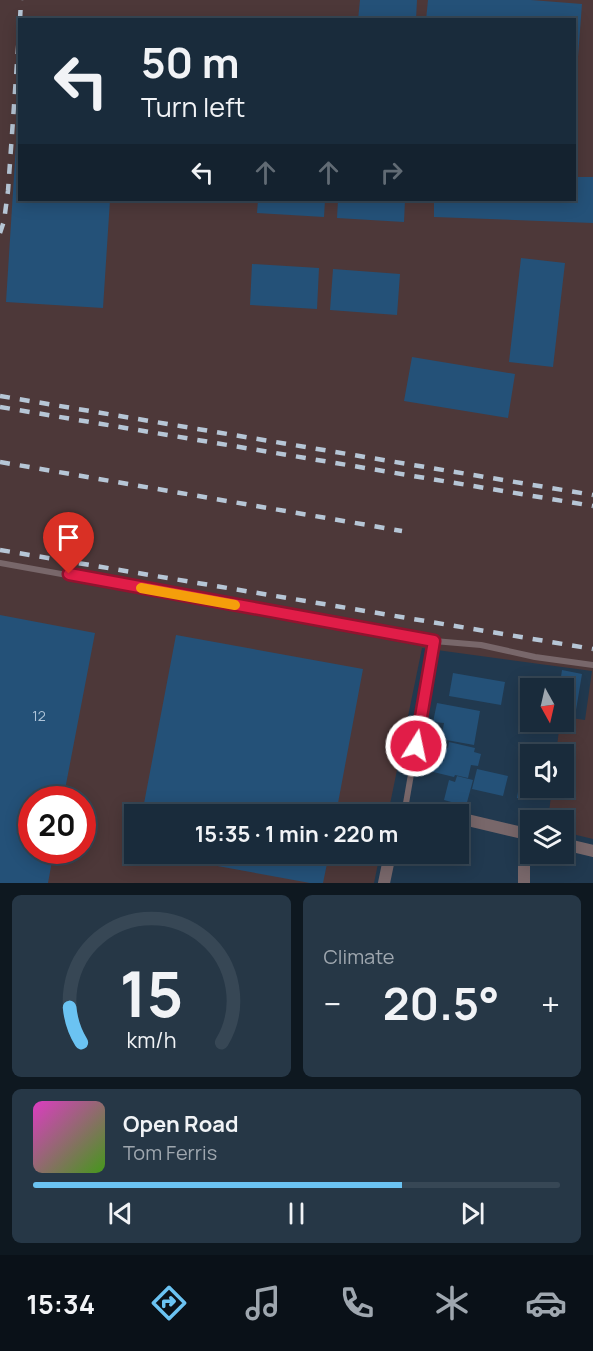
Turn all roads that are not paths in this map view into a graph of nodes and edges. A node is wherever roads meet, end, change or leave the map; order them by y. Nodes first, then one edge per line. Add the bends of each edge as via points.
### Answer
1 (0, 563) edge
2 (434, 641) junction
3 (593, 665) edge
4 (403, 804) edge
5 (469, 820) edge
6 (520, 833) edge
7 (574, 846) edge
8 (593, 851) edge
9 (388, 864) edge
10 (526, 864) edge
11 (384, 883) edge
12 (524, 883) edge

1 - 2 lane
2 - 3 lane via 481,645
2 - 4 lane
5 - 6 street
7 - 8 street
9 - 11 street
10 - 12 street

